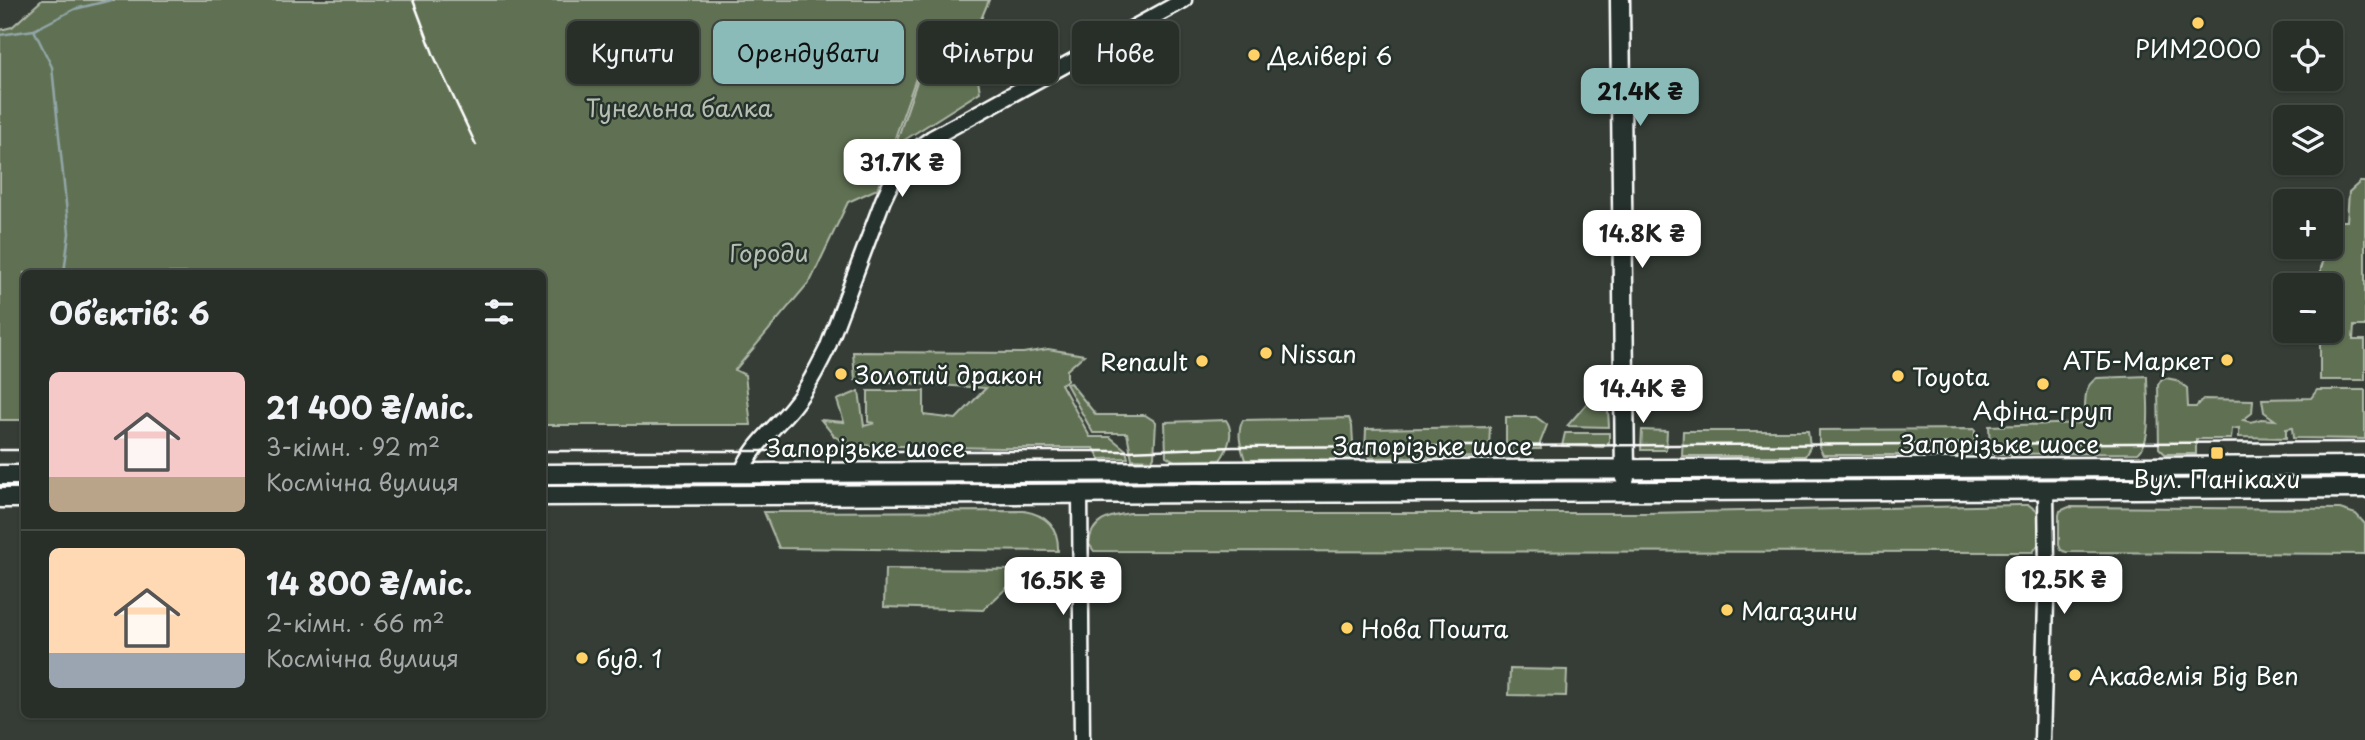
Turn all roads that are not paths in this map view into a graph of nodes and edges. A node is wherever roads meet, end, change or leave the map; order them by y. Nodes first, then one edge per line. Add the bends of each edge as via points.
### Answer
1 (1184, 0) edge
2 (1620, 0) edge
3 (2365, 466) edge
4 (1625, 468) junction
5 (1080, 471) junction
6 (742, 472) junction
7 (546, 474) edge
8 (0, 475) edge
9 (21, 475) edge
10 (2365, 488) edge
11 (2046, 490) junction
12 (1626, 492) junction
13 (1080, 494) junction
14 (546, 496) edge
15 (743, 496) junction
16 (0, 498) edge
17 (21, 498) edge
18 (1082, 740) edge
19 (2042, 740) edge

1 - 6 street via 913,152 883,200 817,368 796,402 752,451
2 - 4 main road
3 - 4 main road, Запорізьке шосе
4 - 5 main road, Запорізьке шосе
4 - 12 main road
5 - 6 main road, Запорізьке шосе
5 - 13 main road
6 - 7 main road, Запорізьке шосе
6 - 15 main road
8 - 9 main road
10 - 11 main road, Запорізьке шосе
11 - 12 main road, Запорізьке шосе
11 - 19 street
12 - 13 main road, Запорізьке шосе
13 - 15 main road, Запорізьке шосе
13 - 18 street
14 - 15 main road, Запорізьке шосе
16 - 17 main road

